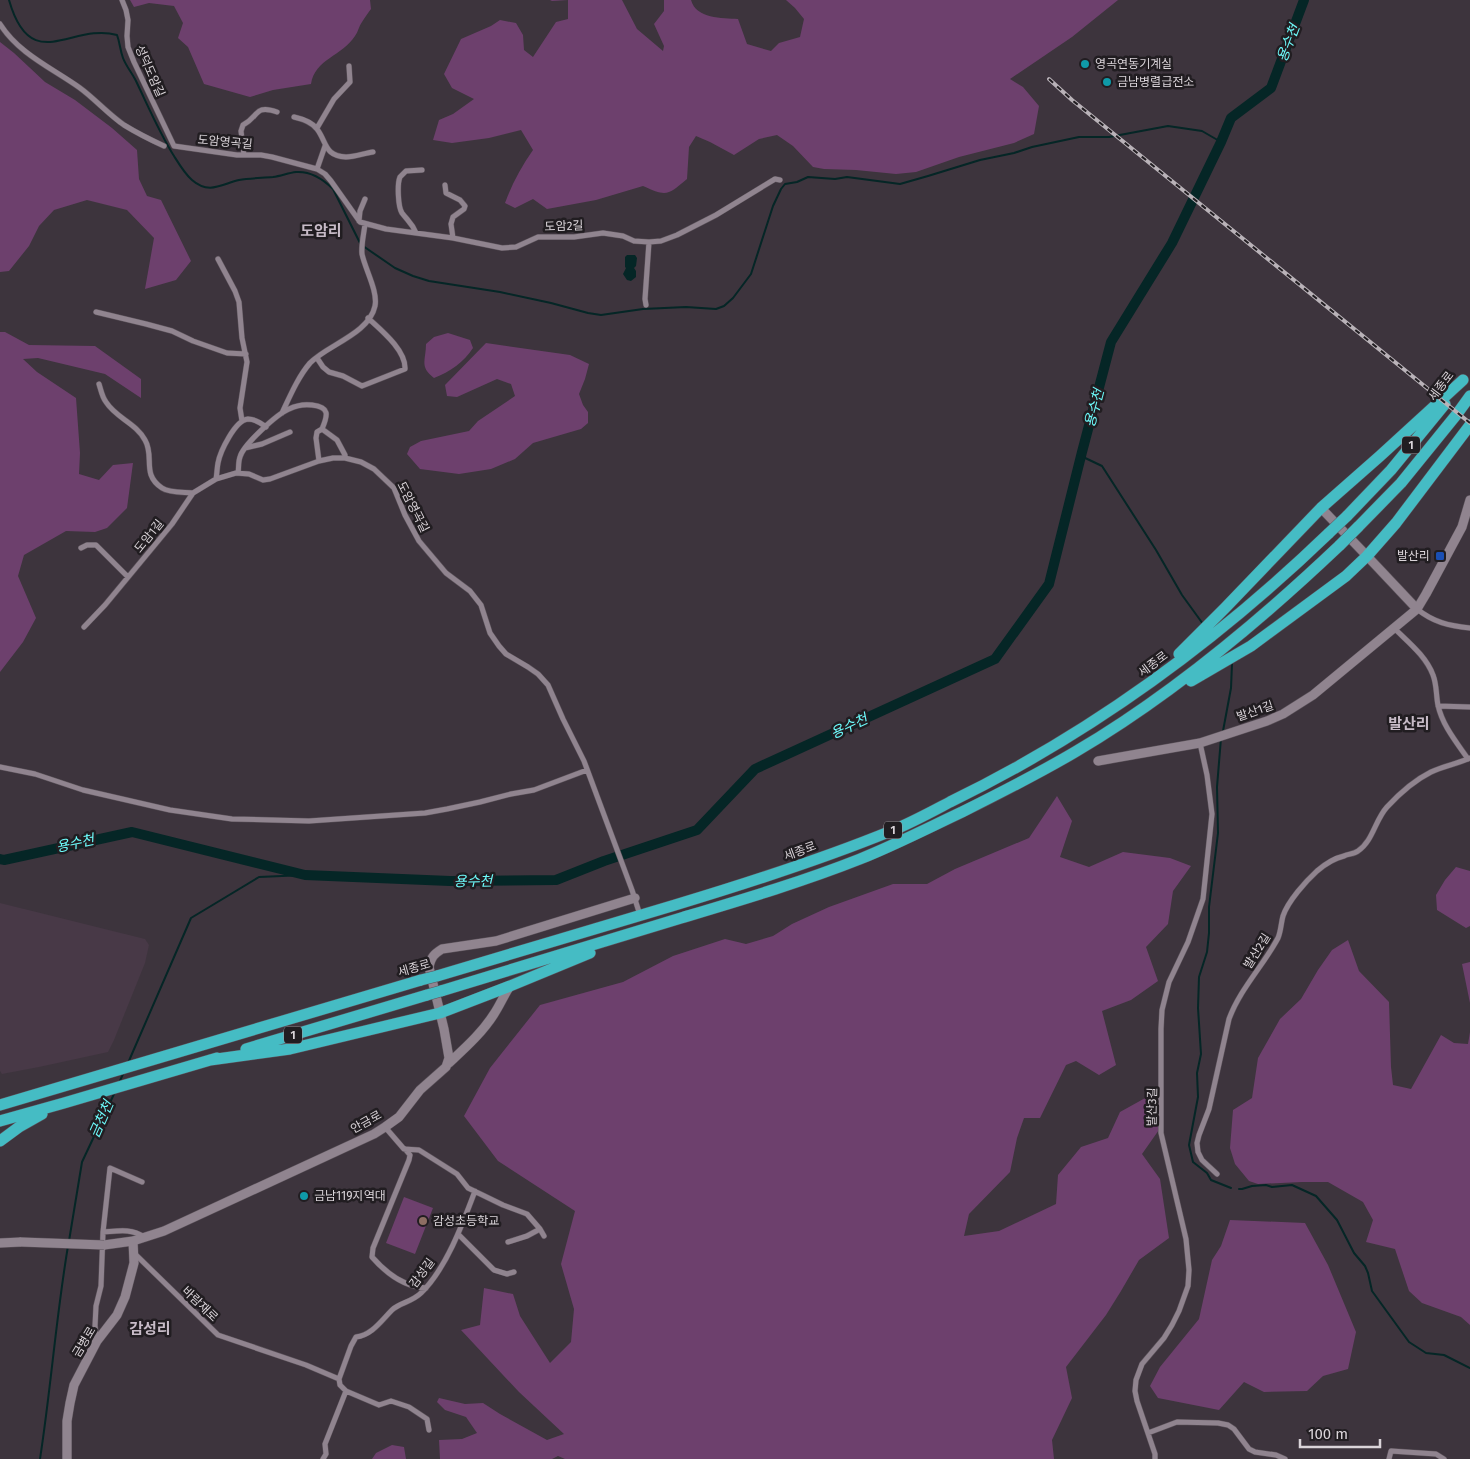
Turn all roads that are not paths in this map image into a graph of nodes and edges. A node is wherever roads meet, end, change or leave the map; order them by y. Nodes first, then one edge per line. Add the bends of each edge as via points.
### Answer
1 (122, 0) edge
2 (0, 24) edge
3 (350, 66) dead end
4 (277, 112) dead end
5 (294, 117) dead end
6 (317, 128) junction
7 (164, 146) dead end
8 (174, 146) joint
9 (325, 146) junction
10 (373, 152) dead end
11 (244, 155) junction
12 (317, 170) junction
13 (422, 170) dead end
14 (780, 180) dead end
15 (445, 185) dead end
16 (365, 199) dead end
17 (359, 221) junction
18 (365, 224) junction
19 (416, 233) junction
20 (453, 238) junction
21 (648, 242) junction
22 (218, 259) dead end
23 (646, 305) dead end
24 (96, 312) dead end
25 (368, 318) junction
26 (246, 354) junction
27 (317, 358) junction
28 (1470, 370) edge
29 (1462, 380) junction
30 (100, 384) dead end
31 (1470, 396) edge
32 (282, 413) junction
33 (242, 421) junction
34 (1470, 425) edge
35 (266, 427) junction
36 (322, 429) junction
37 (290, 432) dead end
38 (244, 448) junction
39 (345, 458) junction
40 (319, 461) junction
41 (238, 473) junction
42 (216, 479) junction
43 (193, 493) junction
44 (1470, 500) edge
45 (1320, 508) junction
46 (81, 548) dead end
47 (1368, 556) junction
48 (128, 577) junction
49 (1417, 609) junction
50 (84, 627) dead end
51 (1394, 628) junction
52 (1470, 628) edge
53 (1194, 645) junction
54 (1210, 664) junction
55 (1438, 706) junction
56 (1470, 707) edge
57 (1200, 743) junction
58 (1469, 758) edge
59 (1098, 761) dead end
60 (0, 767) edge
61 (587, 770) junction
62 (635, 898) junction
63 (640, 915) junction
64 (658, 925) junction
65 (510, 986) junction
66 (440, 1013) junction
67 (210, 1060) junction
68 (448, 1063) junction
69 (47, 1091) junction
70 (0, 1100) edge
71 (64, 1103) junction
72 (0, 1105) edge
73 (0, 1121) edge
74 (385, 1128) junction
75 (0, 1141) edge
76 (404, 1149) junction
77 (1217, 1174) dead end
78 (142, 1182) dead end
79 (475, 1191) junction
80 (540, 1229) junction
81 (103, 1232) junction
82 (458, 1234) junction
83 (544, 1236) dead end
84 (144, 1238) junction
85 (133, 1241) junction
86 (508, 1242) dead end
87 (0, 1243) edge
88 (133, 1252) junction
89 (514, 1272) dead end
90 (426, 1288) junction
91 (97, 1341) junction
92 (340, 1380) junction
93 (346, 1391) junction
94 (428, 1430) dead end
95 (1148, 1433) junction
96 (67, 1459) edge
97 (324, 1459) edge
98 (1155, 1459) edge
99 (1285, 1459) edge
100 (1390, 1459) edge
101 (1443, 1459) edge

1 - 8 street, 성덕도암길 via 128,20 128,47
2 - 7 street via 22,50 91,96 123,124
3 - 6 street via 350,82 334,99
4 - 11 street via 259,110 243,125
5 - 6 street via 305,119
6 - 9 street
8 - 11 street, 도암영곡길
9 - 10 street via 345,157
9 - 12 street
11 - 12 street, 도암영곡길 via 272,157
12 - 17 street, 도암영곡길 via 331,181
13 - 19 street via 406,171 399,184 401,211
14 - 21 street, 도암2길 via 775,179 677,235
15 - 20 street via 446,192 465,206 453,217
16 - 17 street
17 - 18 street, 도암영곡길
18 - 19 street, 도암2길
18 - 25 street via 362,253 375,305
19 - 20 street, 도암2길
20 - 21 street, 도암2길 via 502,248 516,247 538,237 574,238 603,234
21 - 23 street
22 - 26 street via 240,302
24 - 26 street via 172,331 227,353
25 - 27 street via 350,337
25 - 27 street via 401,353 406,362 405,369 362,386 329,372
26 - 33 street via 247,372 240,408
27 - 32 street via 301,376
28 - 29 highway, 세종로 / 1
29 - 45 highway
29 - 53 highway, 세종로 / 1, bridge via 1391,470 1348,516 1233,619
30 - 43 street via 106,402 145,440 151,476 163,489
31 - 54 highway, 1, bridge via 1401,483 1301,582
32 - 35 street
32 - 36 street via 303,404 322,406 327,418
33 - 35 street via 248,419
33 - 42 street via 223,448
34 - 47 highway
35 - 38 street
36 - 39 street via 337,440
36 - 40 street via 316,438
37 - 38 street
38 - 41 street
39 - 40 street, 도암영곡길
39 - 61 street, 도암영곡길 via 374,469 394,488 419,541 446,573 470,591 481,605 490,633 499,646 548,685
40 - 41 street, 도암영곡길 via 270,479
41 - 42 street, 도암1길
42 - 43 street, 도암1길
43 - 48 street, 도암1길
44 - 49 street, 발산1길 via 1462,526
45 - 47 street
45 - 53 highway
46 - 48 street via 96,545
47 - 49 street
47 - 54 highway via 1315,600 1251,646
48 - 50 street, 도암1길
49 - 51 street, 발산1길
49 - 52 street via 1444,624
51 - 55 street via 1428,665 1434,676
51 - 57 street, 발산1길 via 1300,704 1267,721
53 - 63 highway, 세종로 / 1 via 1126,702 1025,764 968,794 894,830 782,872
54 - 64 highway, 1 via 1076,752 905,840 786,886
55 - 56 street
55 - 58 street via 1450,732
57 - 59 street, 발산1길
57 - 95 street, 발산3길 via 1212,814 1203,899 1169,982 1161,1029 1161,1133 1186,1239 1190,1270 1180,1311 1164,1338 1142,1364 1136,1380 1137,1401
58 - 77 street, 발산2길 via 1432,771 1406,788 1385,809 1362,847 1318,870 1288,906 1279,936 1239,996 1229,1019 1209,1109 1197,1143 1202,1160
60 - 61 street via 170,810 232,819 301,821 425,813 534,790
61 - 62 street, 도암영곡길
62 - 63 street, 도암영곡길
62 - 66 street via 496,941 442,949 431,958 429,967
63 - 69 highway, 세종로 / 1, bridge
64 - 65 highway
64 - 67 highway, 1, bridge
65 - 66 highway
65 - 68 street, 안금로 via 484,1027
66 - 67 highway via 290,1049
66 - 68 street via 450,1058
67 - 71 highway, 1
68 - 74 street, 안금로
69 - 70 highway, 1
69 - 72 highway, 세종로
71 - 73 highway
71 - 75 highway, 1
74 - 76 street
74 - 84 street, 안금로
76 - 79 street via 425,1153 457,1174 468,1188
76 - 90 street via 410,1155 409,1160 372,1257 393,1276 411,1286
78 - 81 street via 110,1168
79 - 80 street via 527,1214
79 - 82 street, 감성길
80 - 83 street
80 - 86 street
81 - 84 street via 130,1230
81 - 91 street via 101,1286 95,1319
82 - 89 street via 494,1270 507,1274
82 - 90 street, 감성길
84 - 85 street, 안금로
85 - 87 street, 안금로, bridge via 104,1245
85 - 88 street, 금병로
88 - 91 street, 금병로 via 134,1263 125,1297
88 - 92 street, 바람재로 via 218,1335
90 - 92 street, 감성길 via 412,1301 394,1308 366,1336 356,1337
91 - 96 street, 금병로 via 74,1385 68,1421
92 - 93 street
93 - 94 street via 379,1405 391,1401 410,1407 427,1419
93 - 97 street via 325,1444
95 - 98 street, 발산3길
95 - 99 street via 1177,1422 1218,1423 1234,1429 1249,1450
100 - 101 street via 1391,1451 1436,1454

